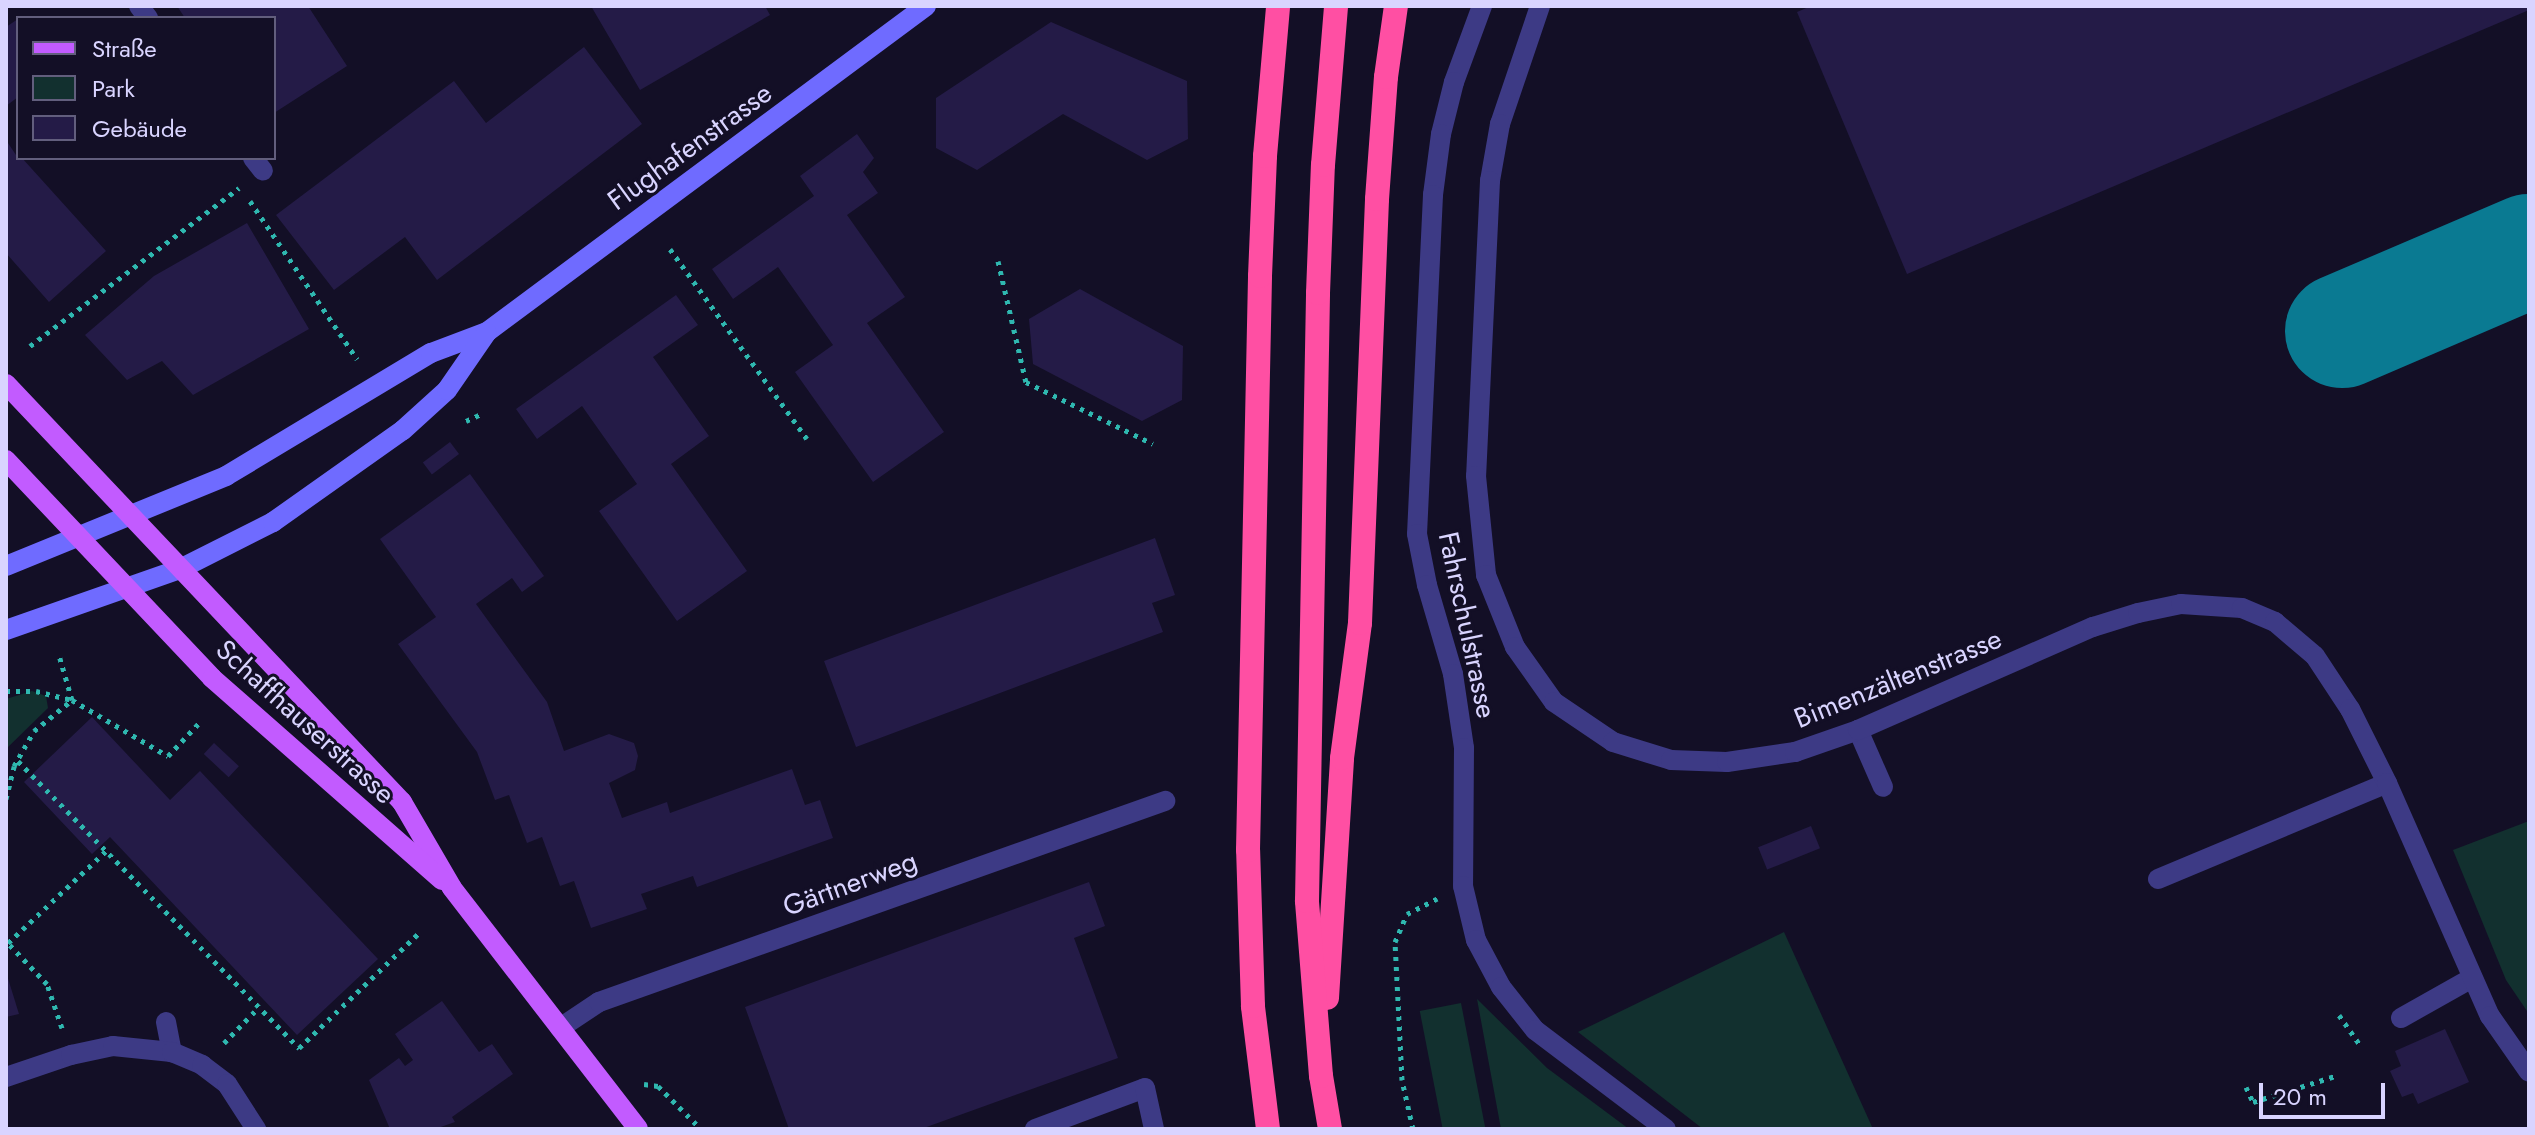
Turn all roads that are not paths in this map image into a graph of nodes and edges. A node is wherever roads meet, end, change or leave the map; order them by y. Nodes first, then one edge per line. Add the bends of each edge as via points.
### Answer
1 (926, 6) edge
2 (1278, 6) edge
3 (1336, 6) edge
4 (1396, 6) edge
5 (1482, 6) edge
6 (1540, 6) edge
7 (487, 332) junction
8 (6, 384) edge
9 (6, 460) edge
10 (130, 515) junction
11 (77, 537) junction
12 (6, 566) edge
13 (180, 569) junction
14 (126, 590) junction
15 (6, 630) edge
16 (1858, 730) junction
17 (2387, 783) junction
18 (1883, 787) dead end
19 (1165, 801) dead end
20 (2158, 879) dead end
21 (452, 888) junction
22 (2472, 978) junction
23 (2401, 1018) dead end
24 (166, 1022) dead end
25 (560, 1028) junction
26 (172, 1052) junction
27 (2529, 1072) edge
28 (1321, 1076) junction
29 (6, 1077) edge
30 (256, 1129) edge
31 (638, 1129) edge
32 (1035, 1129) edge
33 (1154, 1129) edge
34 (1268, 1129) edge
35 (1330, 1129) edge
36 (1666, 1129) edge

1 - 7 main road, Flughafenstrasse
2 - 34 highway via 1260,276 1248,850 1253,1006
3 - 28 highway via 1318,279 1307,901
4 - 28 highway via 1377,199 1360,623 1342,758
5 - 36 street, Fahrschulstrasse via 1454,82 1433,195 1417,534 1453,674 1464,748 1463,886 1476,940 1501,987 1535,1030
6 - 16 street, Bimenzältenstrasse via 1500,124 1484,244 1476,476 1486,575 1515,647 1554,702 1613,742 1671,760 1727,762 1795,752
7 - 10 main road, Flughafenstrasse via 431,353 226,476
7 - 13 main road, Flughafenstrasse via 447,390 403,430 273,522
8 - 10 main road, Schaffhauserstrasse
9 - 11 main road, Schaffhauserstrasse
10 - 11 main road
10 - 13 main road, Schaffhauserstrasse
11 - 12 main road
11 - 14 main road, Schaffhauserstrasse
13 - 14 main road
13 - 21 main road, Schaffhauserstrasse via 402,802
14 - 15 main road
14 - 21 main road, Schaffhauserstrasse via 225,690
16 - 17 street, Bimenzältenstrasse via 2093,627 2181,604 2242,608 2275,622 2315,656 2350,709
16 - 18 street
17 - 20 street
17 - 22 street, Bimenzältenstrasse
19 - 25 street, Gärtnerweg via 599,1002
21 - 25 main road, Schaffhauserstrasse
22 - 23 street
22 - 27 street, Bimenzältenstrasse via 2490,1016
24 - 26 street
25 - 31 main road, Schaffhauserstrasse
26 - 29 street via 113,1046
26 - 30 street via 227,1084
28 - 35 highway
32 - 33 street via 1145,1088

